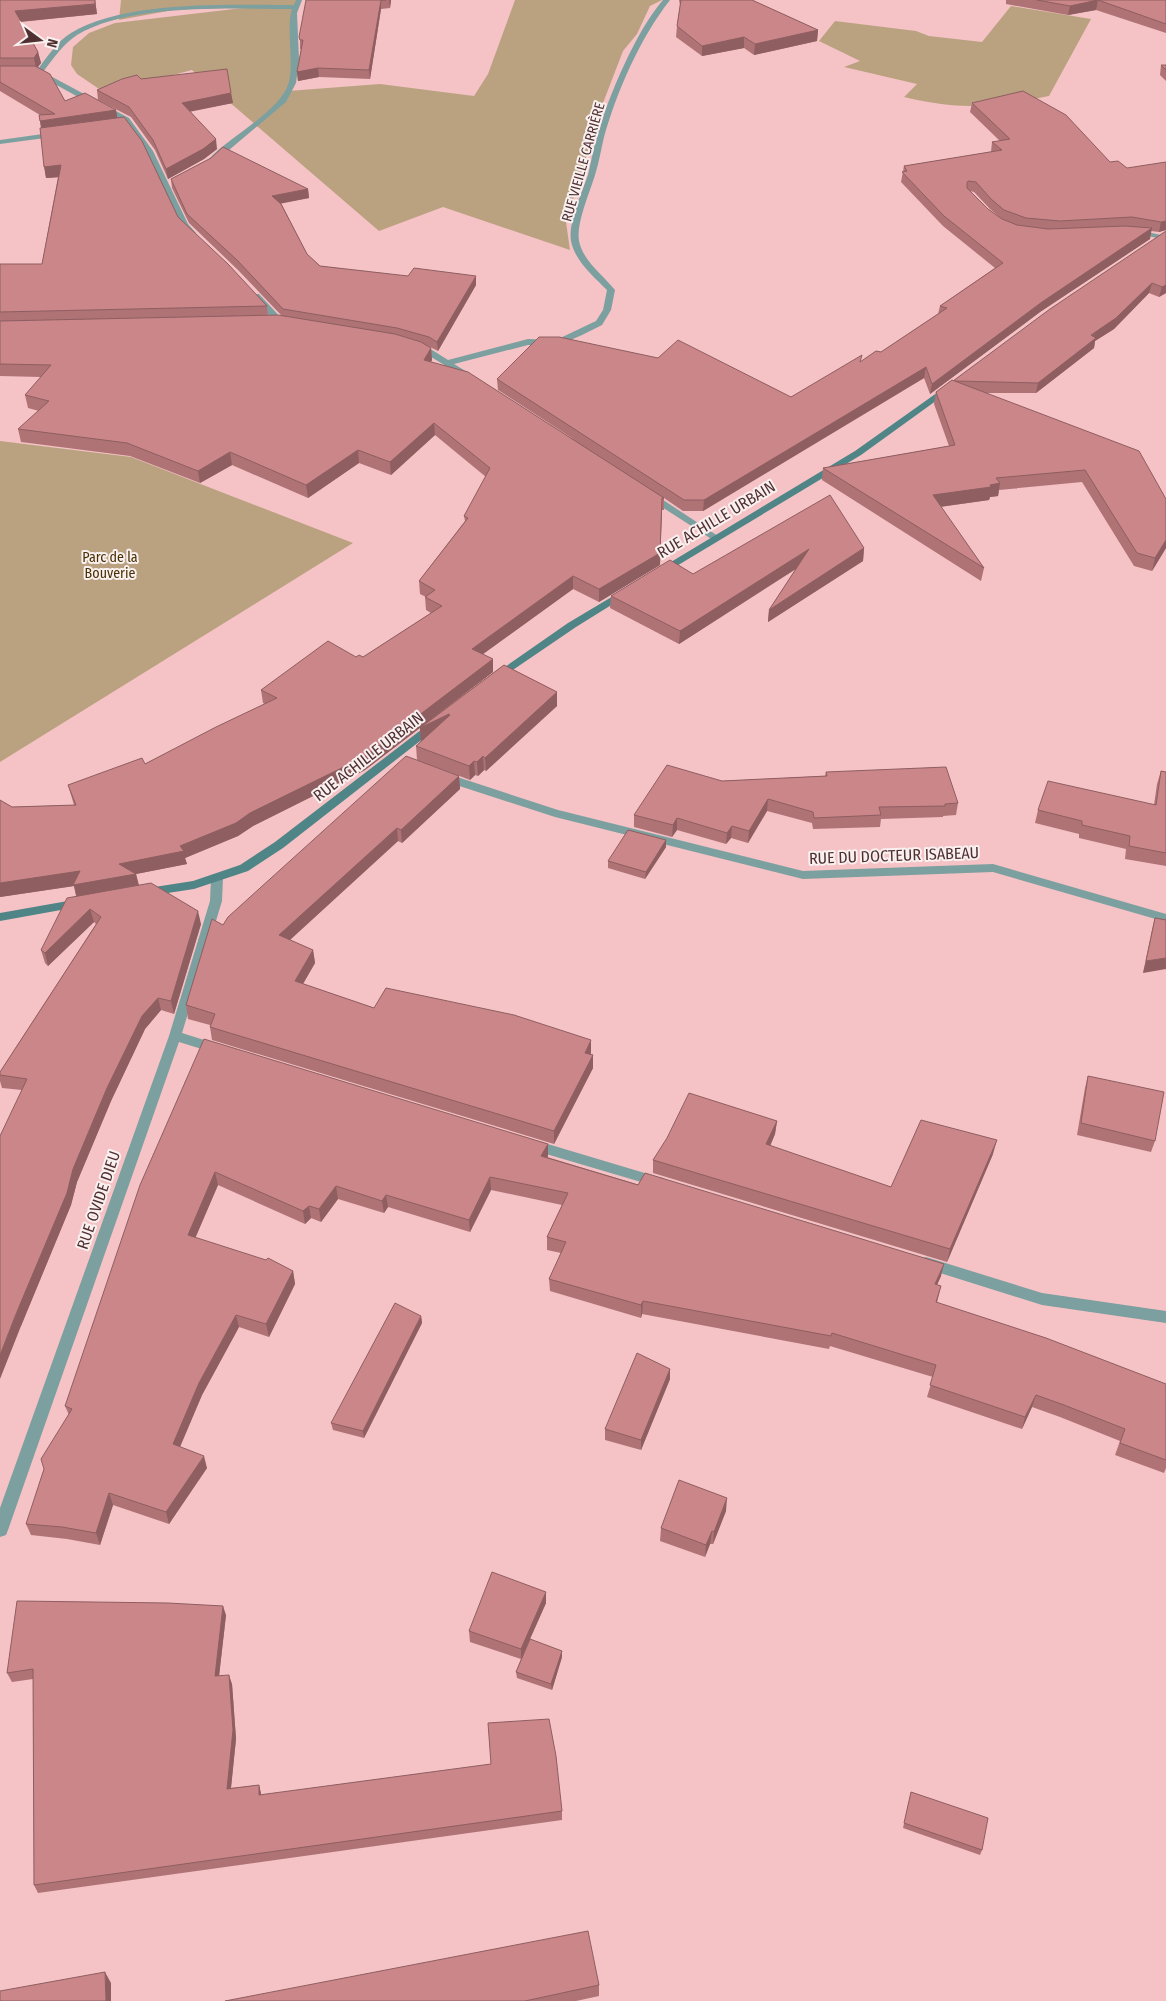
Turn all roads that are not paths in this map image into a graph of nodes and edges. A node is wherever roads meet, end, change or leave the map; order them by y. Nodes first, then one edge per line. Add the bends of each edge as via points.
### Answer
1 (668, 0) edge
2 (297, 4) edge
3 (29, 73) edge
4 (39, 73) junction
5 (128, 124) junction
6 (118, 125) edge
7 (69, 132) edge
8 (0, 142) edge
9 (208, 163) edge
10 (175, 180) edge
11 (167, 185) junction
12 (1124, 230) edge
13 (1164, 235) edge
14 (197, 238) edge
15 (1147, 246) edge
16 (247, 287) edge
17 (270, 322) edge
18 (280, 322) junction
19 (290, 324) edge
20 (404, 344) edge
21 (448, 364) junction
22 (957, 382) edge
23 (482, 385) edge
24 (640, 489) edge
25 (716, 538) junction
26 (655, 575) edge
27 (638, 584) edge
28 (486, 685) edge
29 (446, 716) edge
30 (430, 772) edge
31 (217, 878) junction
32 (136, 894) edge
33 (93, 900) edge
34 (0, 918) edge
35 (1166, 918) edge
36 (175, 1036) junction
37 (232, 1053) edge
38 (518, 1140) edge
39 (670, 1186) edge
40 (908, 1258) edge
41 (1166, 1317) edge
42 (0, 1530) edge

1 - 21 street, RUE VIEILLE CARRIÈRE via 658,10 627,66 601,136 578,214 575,241 584,261 611,290 607,310 600,323 557,342 528,342
2 - 4 street via 182,10 112,18 76,32 61,44
2 - 9 street via 292,83 282,102
3 - 4 street
4 - 5 street
5 - 6 street
5 - 11 street via 149,151
7 - 8 street
10 - 11 street
11 - 14 street via 184,225
12 - 13 street
13 - 15 street
16 - 18 street
17 - 18 street
18 - 19 street
20 - 21 street via 426,350
21 - 23 street
22 - 25 street, RUE ACHILLE URBAIN via 858,452
24 - 25 street
25 - 26 street, RUE ACHILLE URBAIN
27 - 28 street
29 - 31 street, RUE ACHILLE URBAIN via 398,759 264,856
30 - 35 street, RUE DU DOCTEUR ISABEAU via 555,813 803,875 993,868
31 - 32 street, RUE ACHILLE URBAIN via 186,887
31 - 36 street, RUE OVIDE DIEU via 216,902
33 - 34 street
36 - 37 street
36 - 42 street, RUE OVIDE DIEU
38 - 39 street
40 - 41 street via 1042,1298

